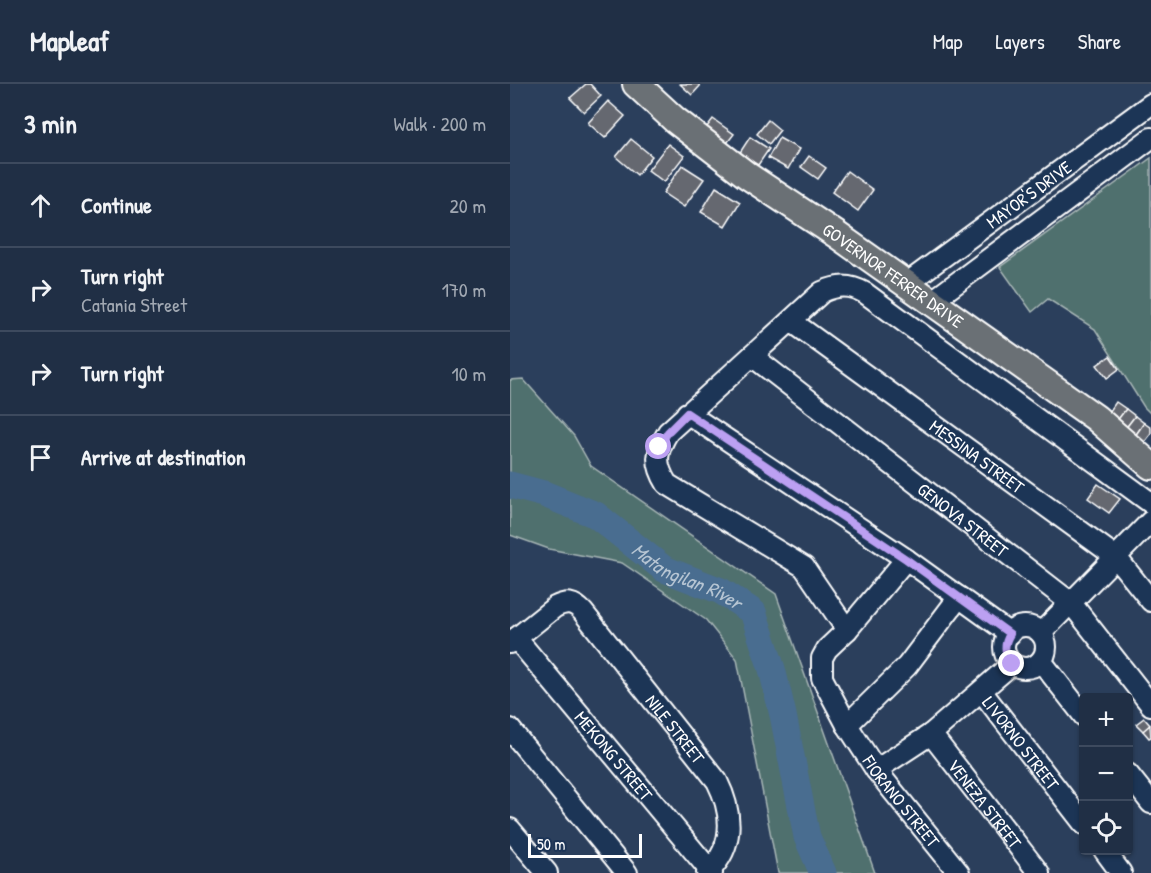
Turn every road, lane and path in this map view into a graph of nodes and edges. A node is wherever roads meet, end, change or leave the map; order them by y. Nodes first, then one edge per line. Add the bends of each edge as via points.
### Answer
1 (636, 84) edge
2 (1151, 104) edge
3 (1151, 138) edge
4 (906, 284) junction
5 (931, 302) junction
6 (791, 321) junction
7 (752, 356) junction
8 (687, 413) junction
9 (1151, 466) edge
10 (1151, 503) edge
11 (1151, 521) edge
12 (1116, 557) junction
13 (906, 559) junction
14 (959, 597) junction
15 (1151, 601) edge
16 (1071, 603) junction
17 (847, 630) junction
18 (1041, 633) junction
19 (1010, 634) junction
20 (513, 641) edge
21 (1041, 661) junction
22 (1012, 664) junction
23 (982, 692) junction
24 (1151, 705) edge
25 (1079, 711) edge
26 (847, 725) junction
27 (510, 729) edge
28 (931, 734) junction
29 (876, 770) junction
30 (1133, 780) edge
31 (1151, 803) edge
32 (1079, 819) edge
33 (510, 828) edge
34 (1108, 855) edge
35 (710, 872) edge
36 (547, 873) edge
37 (627, 873) edge
38 (959, 873) edge
39 (1040, 873) edge
40 (1121, 873) edge

1 - 4 main road, GOVERNOR FERRER DRIVE via 748,177
2 - 4 street, MAYOR'S DRIVE
3 - 5 street, MAYOR'S DRIVE
4 - 5 main road, GOVERNOR FERRER DRIVE
5 - 9 main road, GOVERNOR FERRER DRIVE via 1096,418
6 - 7 street
6 - 10 street via 822,292 843,285 855,288
6 - 12 street, MESSINA STREET
7 - 8 street
7 - 16 street, GENOVA STREET
8 - 13 street
8 - 17 street via 659,447 660,474 667,484 804,567
11 - 12 street
12 - 15 street, MESSINA STREET
12 - 16 street
13 - 14 street
13 - 17 street, FIORANO STREET
14 - 19 street
14 - 26 street via 907,666
16 - 18 street
16 - 24 street, GENOVA STREET
17 - 26 street, FIORANO STREET via 826,650 820,669
18 - 19 street via 1029,627
18 - 21 street via 1046,644
19 - 22 street via 1005,652
20 - 35 street, MEKONG STREET
20 - 35 street, NILE STREET via 555,607 570,603 584,612 717,781 725,798 730,830 726,846
21 - 22 street via 1027,668
21 - 25 street
22 - 23 street
23 - 28 street
23 - 32 street, LIVORNO STREET
26 - 29 street, FIORANO STREET
27 - 37 street
28 - 29 street
28 - 39 street, VENEZA STREET
29 - 38 street, FIORANO STREET
30 - 31 street
33 - 36 street
34 - 40 street

